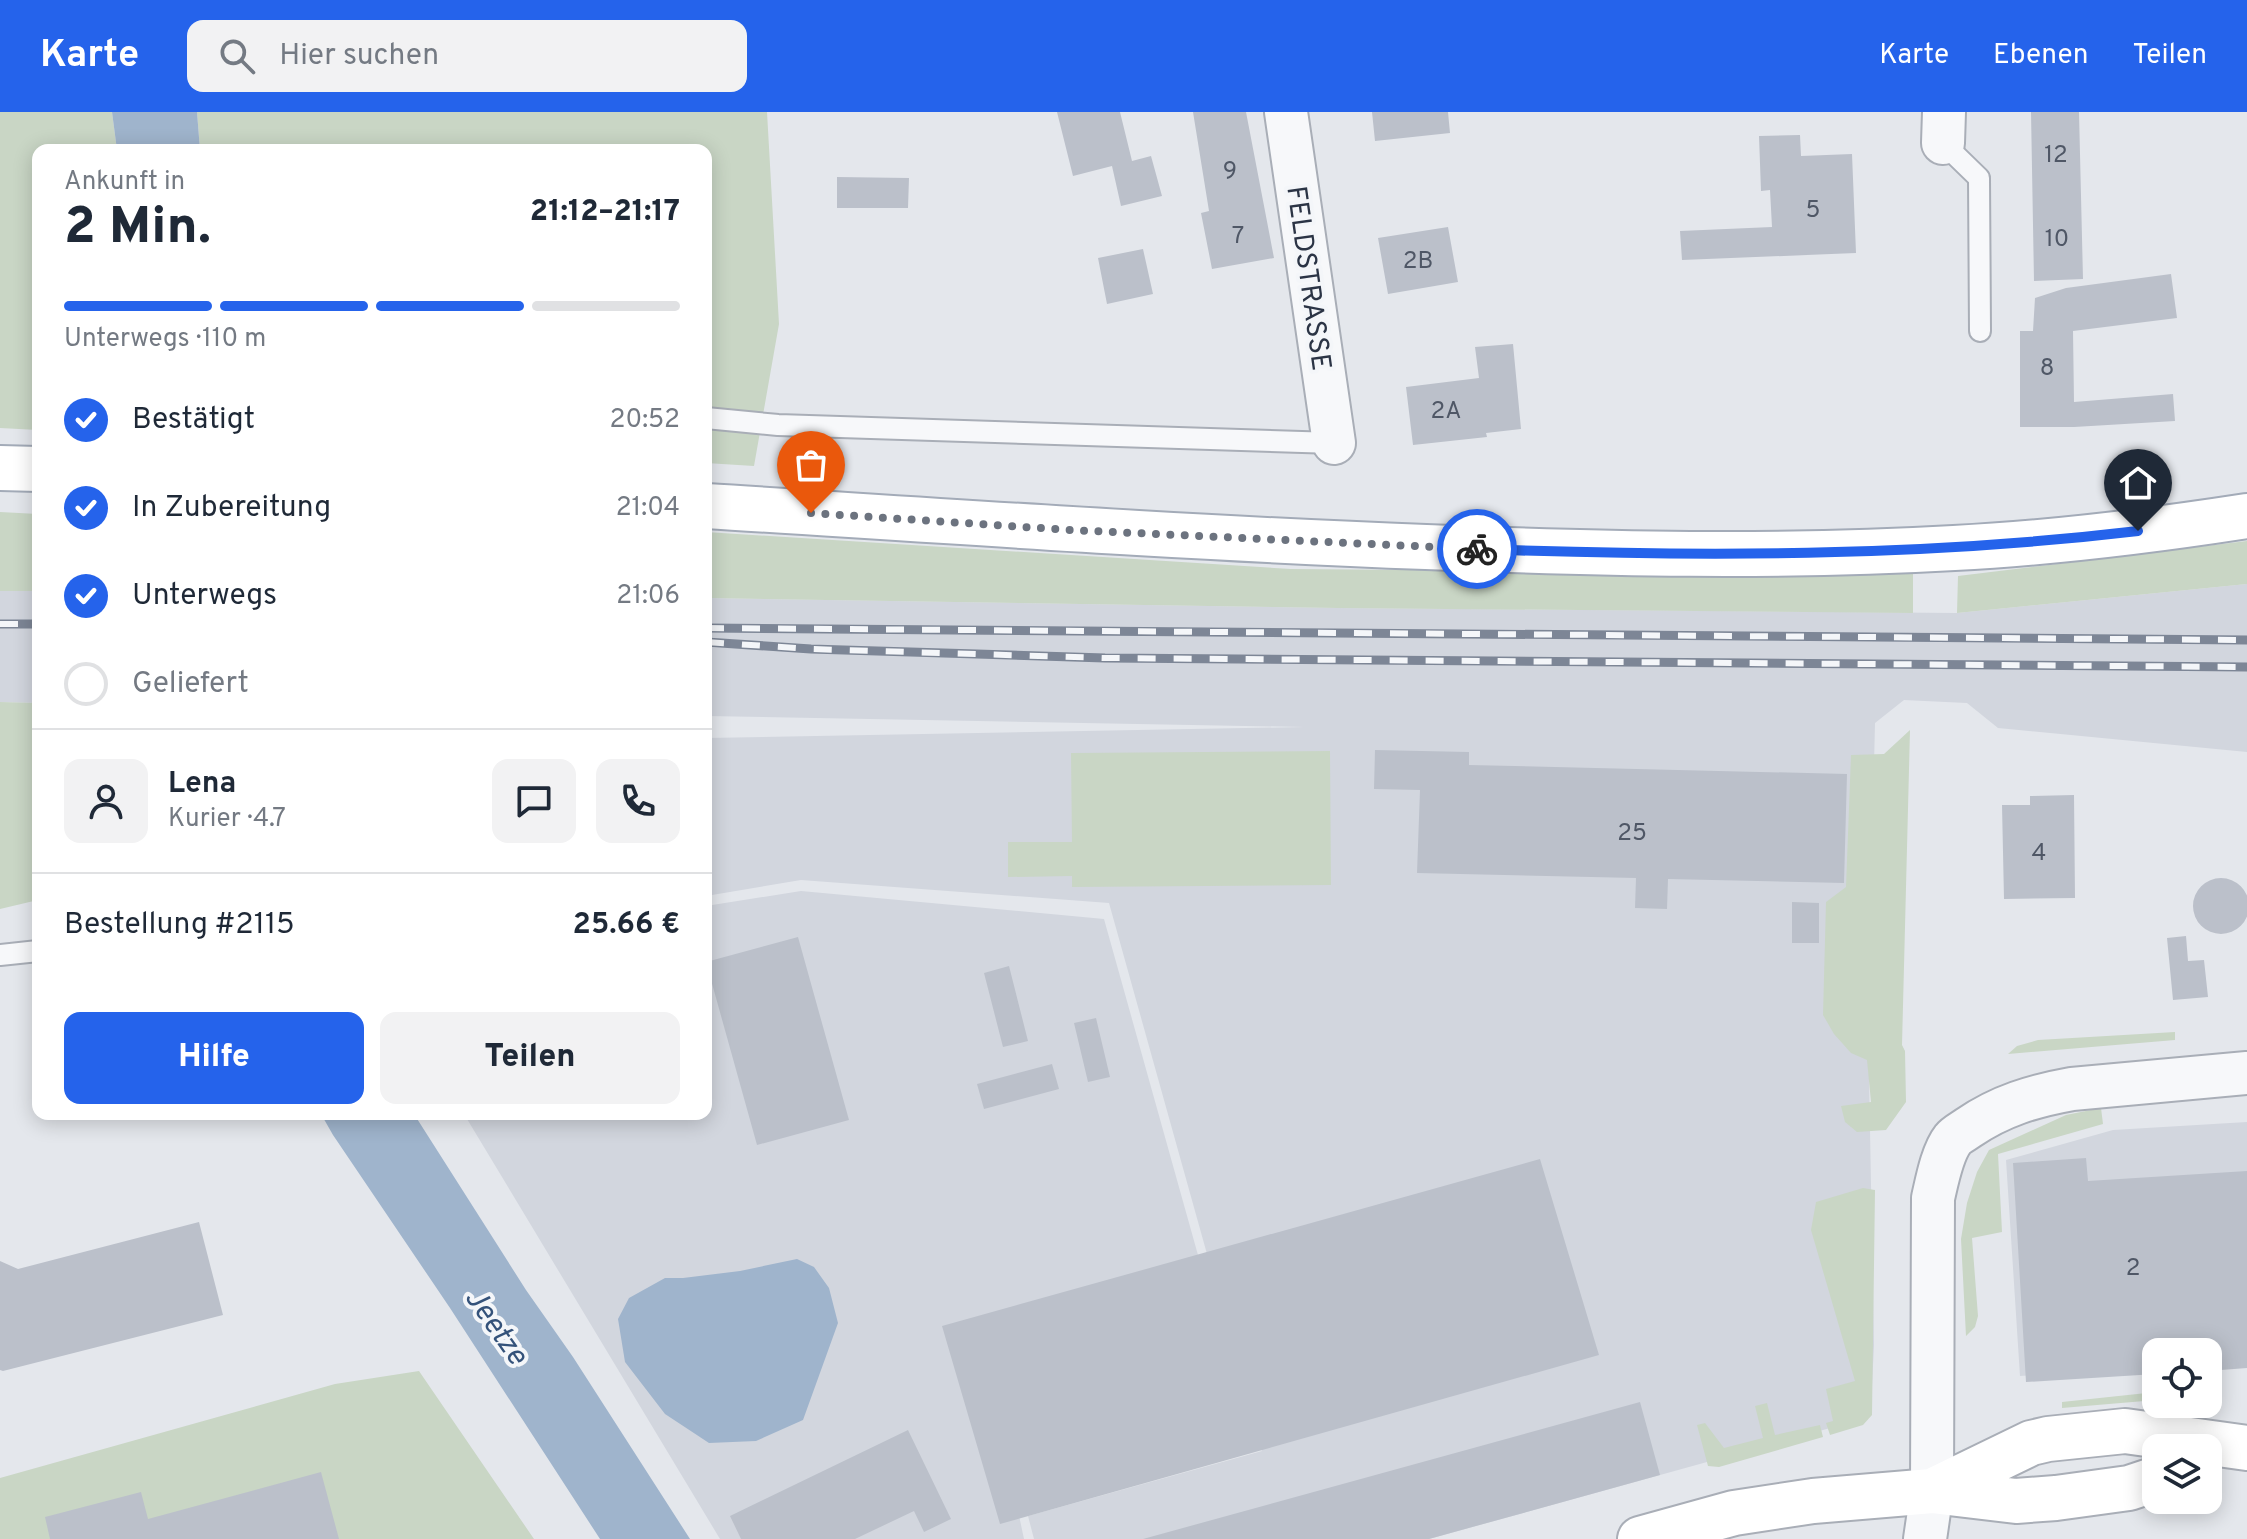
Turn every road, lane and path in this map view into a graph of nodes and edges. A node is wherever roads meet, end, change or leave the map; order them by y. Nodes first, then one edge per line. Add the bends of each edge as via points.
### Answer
1 (1286, 112) edge
2 (1944, 128) edge
3 (1980, 331) dead end
4 (712, 419) edge
5 (1334, 443) joint
6 (0, 468) edge
7 (32, 469) edge
8 (712, 506) edge
9 (2247, 516) edge
10 (32, 952) edge
11 (0, 955) edge
12 (2247, 1073) edge
13 (2247, 1449) edge
14 (2222, 1457) edge
15 (2142, 1484) edge
16 (1932, 1491) junction
17 (1640, 1539) edge
18 (1925, 1539) edge

1 - 5 street, FELDSTRASSE
2 - 3 lane via 1979,178
4 - 5 lane
6 - 7 main road
8 - 9 main road via 1279,541 1710,554 1956,548
10 - 11 lane
12 - 16 street via 2045,1094 1993,1112 1953,1139 1933,1198
13 - 14 main road
13 - 16 main road via 2125,1431 2048,1439
15 - 16 main road via 2016,1501
16 - 17 main road via 1767,1507
16 - 18 street

